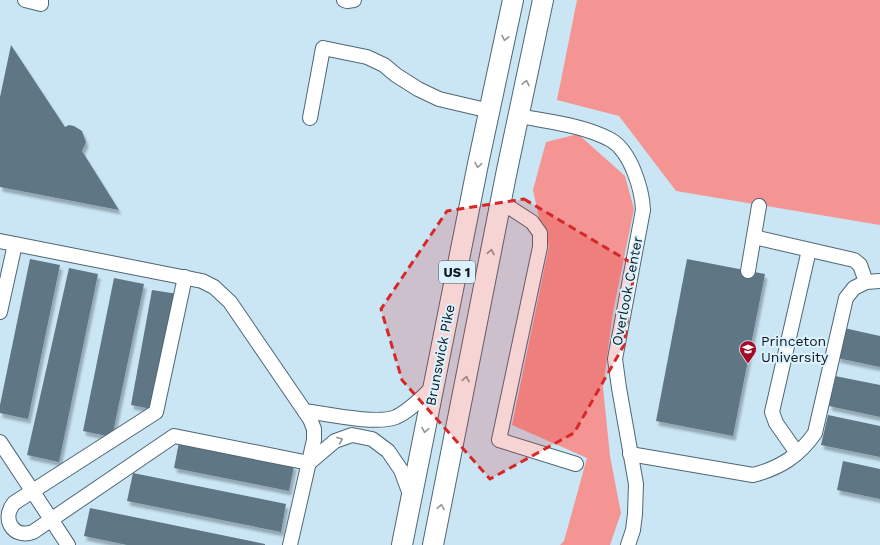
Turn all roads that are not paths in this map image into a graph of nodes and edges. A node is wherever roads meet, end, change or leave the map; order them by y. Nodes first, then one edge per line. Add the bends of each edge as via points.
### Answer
1 (25, 0) edge
2 (41, 0) edge
3 (344, 0) edge
4 (354, 0) edge
5 (513, 0) edge
6 (543, 0) edge
7 (490, 111) junction
8 (519, 116) junction
9 (310, 118) dead end
10 (501, 202) junction
11 (759, 206) dead end
12 (754, 237) junction
13 (0, 241) edge
14 (15, 244) junction
15 (809, 250) junction
16 (748, 271) dead end
17 (185, 277) junction
18 (873, 282) edge
19 (0, 312) edge
20 (434, 386) junction
21 (305, 411) junction
22 (0, 442) edge
23 (797, 453) junction
24 (630, 454) junction
25 (309, 463) junction
26 (576, 464) dead end
27 (32, 491) junction
28 (412, 500) junction
29 (51, 519) junction
30 (68, 545) edge
31 (290, 545) edge
32 (402, 545) edge
33 (433, 545) edge
34 (628, 545) edge

1 - 2 street via 41,4
3 - 4 street
5 -> 7 highway, Brunswick Pike / US 1
8 -> 6 highway, US 1
7 - 9 street via 439,99 418,89 367,56 323,48
7 -> 20 highway, Brunswick Pike / US 1
8 - 10 highway, US 1
8 - 24 street, Overlook Center via 588,130 612,141 635,173 643,210 615,359
10 - 26 street via 532,222 540,233 540,247 499,440
33 -> 10 highway, US 1
11 - 12 street
12 - 15 street
12 - 16 street
13 - 14 street
14 - 17 street
14 - 19 street
15 - 18 street via 854,260
15 - 23 street via 772,412 776,423
17 - 21 street via 214,287 230,302
17 - 27 street via 156,412
18 - 23 street via 854,288 846,298 815,433 807,445
20 - 21 street via 396,417 374,420
20 -> 28 highway, Brunswick Pike / US 1
21 - 25 street via 314,429
22 - 27 street
23 - 24 street via 780,466 753,475
24 - 34 street, Overlook Center via 636,484 633,530
25 -> 28 street via 335,441 352,435 372,439 388,451 401,470
25 - 29 street via 174,436
25 - 31 street
27 - 29 street
27 - 29 street via 14,503 9,510 8,519 12,528 18,533 26,534
28 - 32 highway, Brunswick Pike / US 1
29 - 30 street

